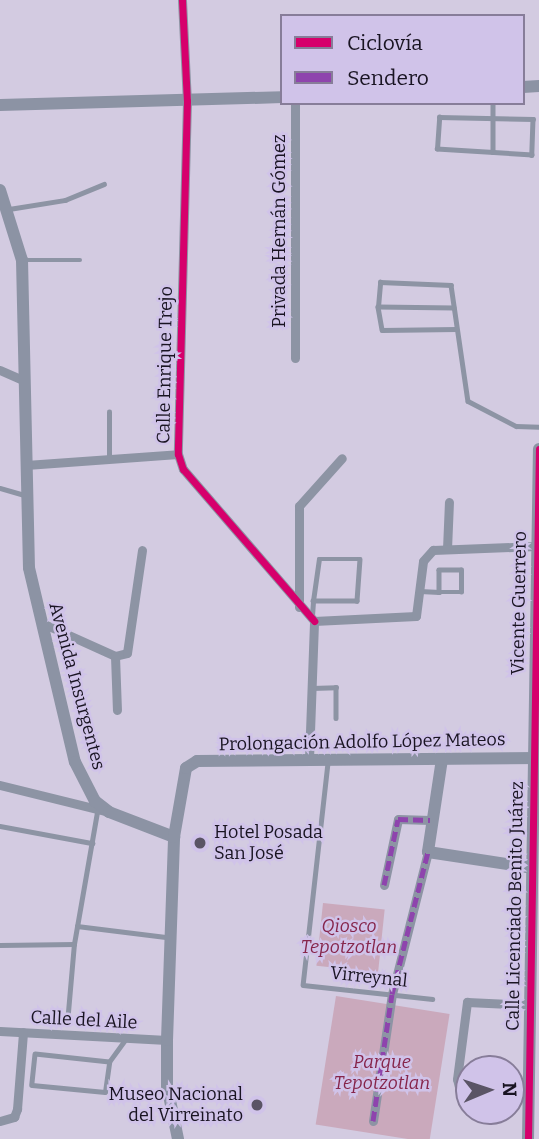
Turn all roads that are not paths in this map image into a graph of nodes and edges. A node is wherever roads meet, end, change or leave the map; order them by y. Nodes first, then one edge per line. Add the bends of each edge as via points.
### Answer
1 (182, 0) edge
2 (280, 97) edge
3 (187, 101) junction
4 (0, 105) edge
5 (295, 105) edge
6 (493, 105) edge
7 (493, 117) junction
8 (493, 152) junction
9 (104, 184) dead end
10 (0, 190) edge
11 (4, 211) edge
12 (22, 260) junction
13 (80, 260) dead end
14 (378, 307) junction
15 (454, 308) junction
16 (456, 329) junction
17 (295, 358) dead end
18 (0, 370) edge
19 (25, 382) junction
20 (109, 412) dead end
21 (539, 427) edge
22 (539, 451) edge
23 (178, 454) junction
24 (342, 458) dead end
25 (109, 459) junction
26 (26, 465) junction
27 (0, 488) edge
28 (25, 495) junction
29 (449, 502) dead end
30 (536, 546) junction
31 (447, 549) junction
32 (142, 550) dead end
33 (420, 591) junction
34 (439, 592) junction
35 (313, 601) junction
36 (299, 607) junction
37 (313, 620) junction
38 (42, 623) junction
39 (115, 656) junction
40 (311, 689) junction
41 (117, 710) dead end
42 (336, 718) dead end
43 (536, 758) edge
44 (309, 759) junction
45 (442, 759) junction
46 (329, 760) junction
47 (0, 785) edge
48 (103, 812) junction
49 (430, 820) junction
50 (0, 827) edge
51 (174, 837) junction
52 (92, 843) junction
53 (428, 852) junction
54 (536, 853) edge
55 (532, 868) junction
56 (384, 885) dead end
57 (77, 926) junction
58 (172, 938) junction
59 (74, 944) junction
60 (0, 945) edge
61 (392, 994) junction
62 (432, 999) dead end
63 (529, 1005) junction
64 (68, 1012) dead end
65 (0, 1031) edge
66 (23, 1032) junction
67 (126, 1038) junction
68 (167, 1040) junction
69 (460, 1055) edge
70 (534, 1057) edge
71 (109, 1062) junction
72 (525, 1096) edge
73 (528, 1096) junction
74 (0, 1121) edge
75 (373, 1121) dead end
76 (178, 1139) edge
77 (528, 1139) edge

1 - 3 street, Calle Enrique Trejo
2 - 3 street
3 - 4 street
3 - 23 street, Calle Enrique Trejo
5 - 17 street, Privada Hernán Gómez
6 - 7 lane
7 - 8 lane
7 - 8 lane via 533,119 532,155
7 - 8 lane via 439,117 437,149
9 - 11 lane via 65,200
10 - 11 street, Avenida Insurgentes
11 - 12 street, Avenida Insurgentes
12 - 13 lane
12 - 19 street, Avenida Insurgentes
14 - 15 lane
14 - 15 lane via 380,282 449,284
14 - 16 lane via 382,330
15 - 16 lane
16 - 21 lane via 468,401 516,426
18 - 19 street
19 - 26 street, Avenida Insurgentes
20 - 25 lane
22 - 30 street, Vicente Guerrero
23 - 25 street, Calle Enrique Trejo
23 - 36 street, Calle Enrique Trejo via 183,469
24 - 36 street via 299,506
25 - 26 street, Calle Enrique Trejo
26 - 28 street, Avenida Insurgentes
27 - 28 lane
28 - 38 street, Avenida Insurgentes via 25,540
29 - 31 street
30 - 31 street
30 - 43 street, Vicente Guerrero
31 - 33 street via 425,553
32 - 39 street via 130,648
33 - 34 lane
33 - 37 street via 416,616
34 - 34 lane via 461,592 461,570 439,570
35 - 35 lane via 319,559 360,559 357,601
35 - 37 lane
36 - 37 street, Calle Enrique Trejo
37 - 40 street
38 - 39 street
38 - 48 street, Avenida Insurgentes via 75,762
39 - 41 street
40 - 42 lane via 336,687
40 - 44 street
43 - 45 street, Prolongación Adolfo López Mateos
43 - 54 street, Calle Licenciado Benito Juárez
44 - 46 street, Prolongación Adolfo López Mateos
44 - 51 street, Prolongación Adolfo López Mateos via 197,761 186,768
45 - 46 street, Prolongación Adolfo López Mateos
45 - 49 street
46 - 61 lane, Virreynal via 303,985
47 - 48 street
48 - 51 street
48 - 52 lane
49 - 53 street
49 - 56 street via 398,819
50 - 52 lane
51 - 58 street
52 - 57 lane
53 - 55 street
53 - 61 street
54 - 55 street, Calle Licenciado Benito Juárez
55 - 63 street, Calle Licenciado Benito Juárez
57 - 58 lane
57 - 59 lane
58 - 68 street
59 - 60 lane
59 - 64 lane
61 - 62 lane, Virreynal
61 - 75 street
63 - 69 street via 467,1002
63 - 70 street, Calle Licenciado Benito Juárez
65 - 66 street, Calle del Aile
66 - 67 street, Calle del Aile
66 - 74 street via 14,1118
67 - 68 street, Calle del Aile
67 - 71 lane
68 - 76 street via 167,1086
70 - 73 street, Calle Licenciado Benito Juárez
71 - 71 lane via 35,1054 32,1085 105,1092
72 - 73 street
73 - 77 street, Calle Licenciado Benito Juárez

